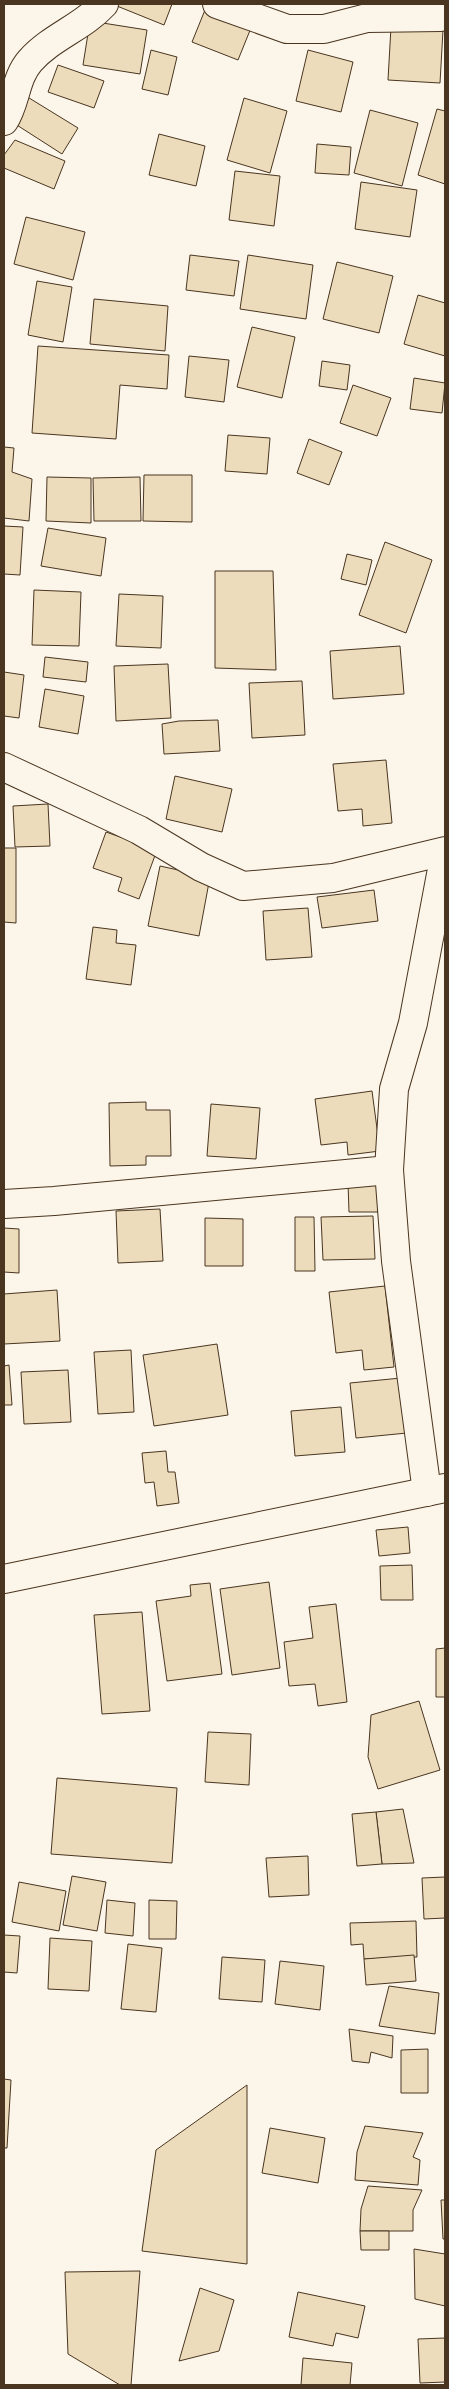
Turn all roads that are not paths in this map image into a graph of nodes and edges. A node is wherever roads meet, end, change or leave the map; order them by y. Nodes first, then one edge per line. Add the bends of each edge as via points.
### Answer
1 (104, 4) edge
2 (217, 4) edge
3 (441, 17) dead end
4 (4, 121) edge
5 (4, 767) edge
6 (445, 852) edge
7 (389, 1170) junction
8 (4, 1204) edge
9 (436, 1490) edge
10 (4, 1580) edge

1 - 4 street via 54,38 30,62 20,76
2 - 3 street via 287,29 324,29 367,18
5 - 6 street via 139,830 201,867 244,886 333,878
6 - 7 street via 413,1023 394,1089
7 - 8 street
7 - 9 street via 396,1261
9 - 10 street

